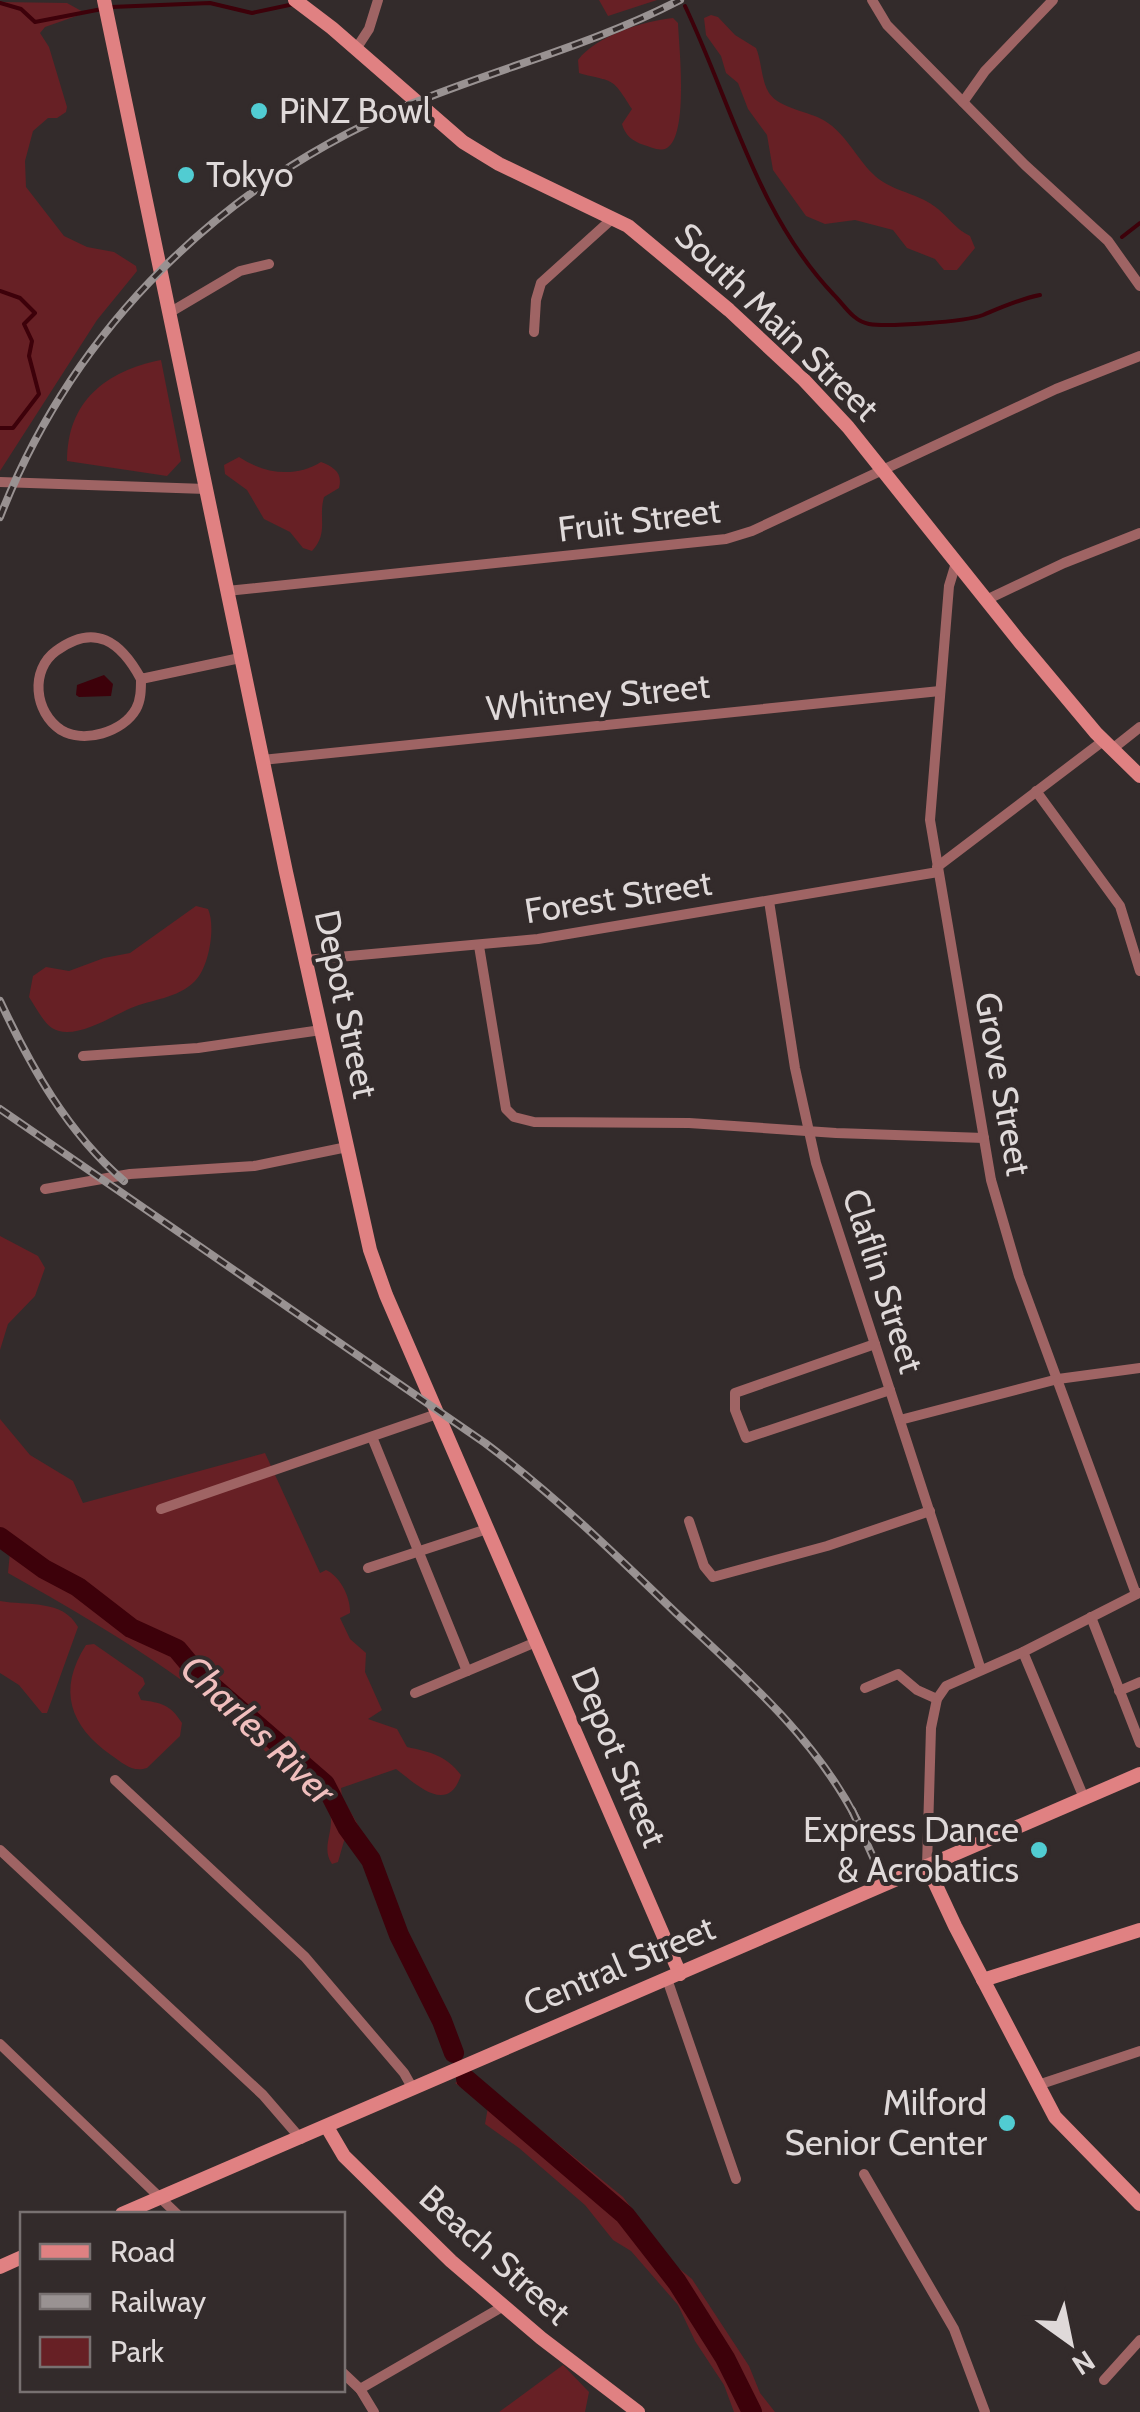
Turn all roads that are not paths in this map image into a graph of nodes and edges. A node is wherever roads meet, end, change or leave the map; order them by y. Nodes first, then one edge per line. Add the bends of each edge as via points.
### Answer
1 (104, 0) edge
2 (378, 0) edge
3 (872, 0) edge
4 (1053, 0) edge
5 (301, 4) edge
6 (356, 49) junction
7 (962, 102) junction
8 (613, 218) junction
9 (269, 264) dead end
10 (1140, 286) edge
11 (169, 313) junction
12 (534, 332) dead end
13 (1140, 356) edge
14 (882, 469) junction
15 (0, 482) edge
16 (206, 489) junction
17 (1140, 533) edge
18 (956, 563) junction
19 (227, 591) junction
20 (986, 600) junction
21 (240, 658) junction
22 (141, 679) junction
23 (940, 690) junction
24 (1140, 727) edge
25 (1107, 745) junction
26 (262, 760) junction
27 (1140, 776) edge
28 (1036, 791) junction
29 (938, 869) junction
30 (768, 900) junction
31 (480, 946) junction
32 (305, 960) junction
33 (1140, 970) edge
34 (321, 1030) junction
35 (83, 1056) dead end
36 (807, 1129) junction
37 (984, 1138) junction
38 (346, 1147) junction
39 (45, 1189) dead end
40 (875, 1344) junction
41 (1140, 1368) edge
42 (1058, 1379) junction
43 (890, 1390) junction
44 (437, 1414) junction
45 (900, 1420) junction
46 (372, 1437) junction
47 (162, 1509) dead end
48 (930, 1511) junction
49 (688, 1520) dead end
50 (487, 1529) junction
51 (419, 1552) junction
52 (368, 1568) dead end
53 (1138, 1594) edge
54 (1091, 1617) junction
55 (536, 1642) junction
56 (1023, 1652) junction
57 (982, 1670) junction
58 (468, 1671) junction
59 (1140, 1682) edge
60 (865, 1688) dead end
61 (1119, 1691) junction
62 (415, 1693) dead end
63 (937, 1699) junction
64 (1140, 1743) edge
65 (1140, 1774) edge
66 (115, 1780) dead end
67 (1084, 1798) junction
68 (0, 1850) edge
69 (927, 1866) junction
70 (1138, 1935) edge
71 (673, 1976) junction
72 (983, 1980) junction
73 (0, 2044) edge
74 (1140, 2051) edge
75 (1038, 2084) junction
76 (413, 2089) junction
77 (328, 2127) junction
78 (300, 2138) junction
79 (864, 2174) dead end
80 (736, 2179) dead end
81 (160, 2198) junction
82 (1140, 2204) edge
83 (127, 2212) edge
84 (175, 2212) edge
85 (502, 2307) junction
86 (1140, 2340) edge
87 (345, 2375) edge
88 (1104, 2380) dead end
89 (360, 2390) junction
90 (374, 2412) edge
91 (638, 2412) edge
92 (985, 2412) edge

1 - 11 main road, Depot Street
2 - 6 street
3 - 7 street
4 - 7 street
5 - 6 main road, South Main Street
6 - 8 main road, South Main Street via 471,147
7 - 10 street via 1114,248
8 - 12 street via 541,283
8 - 14 main road, South Main Street via 668,256 797,373
9 - 11 street via 240,272
11 - 16 main road, Depot Street
13 - 14 street, Fruit Street
14 - 18 main road, South Main Street
14 - 19 street, Fruit Street via 719,541
15 - 16 street
16 - 19 main road, Depot Street
17 - 20 street
18 - 20 main road, South Main Street
18 - 23 street, Grove Street
19 - 21 main road, Depot Street
20 - 25 main road, South Main Street
21 - 22 street
21 - 26 main road, Depot Street
22 - 22 street via 110,641 82,637 51,654 38,694 61,730 94,736 131,715
23 - 26 street, Whitney Street
23 - 29 street, Grove Street via 930,815
24 - 25 street, Forest Street
25 - 27 main road, South Main Street
25 - 28 street, Forest Street
26 - 32 main road, Depot Street
28 - 29 street, Forest Street
28 - 33 street via 1120,906
29 - 30 street, Forest Street
29 - 37 street, Grove Street
30 - 31 street, Forest Street
30 - 36 street, Claflin Street
31 - 32 street, Forest Street
31 - 36 street via 512,1115 534,1122
32 - 34 main road, Depot Street
34 - 35 street
34 - 38 main road, Depot Street
36 - 37 street
36 - 40 street, Claflin Street
37 - 42 street, Grove Street via 1004,1231
38 - 39 street via 254,1166 130,1174
38 - 44 main road, Depot Street via 375,1268
40 - 43 street, Claflin Street
40 - 43 street via 735,1392 735,1410 746,1438
41 - 42 street
42 - 45 street
42 - 53 street, Grove Street
43 - 45 street, Claflin Street
44 - 46 street
44 - 50 main road, Depot Street
45 - 48 street, Claflin Street
46 - 47 street
46 - 51 street
48 - 49 street via 714,1577
48 - 57 street, Claflin Street
50 - 51 street
50 - 55 main road, Depot Street
51 - 52 street
51 - 58 street
53 - 54 street
54 - 56 street
54 - 61 street
55 - 58 street
55 - 71 main road, Depot Street
56 - 57 street
56 - 67 street
57 - 63 street via 946,1686
58 - 62 street
59 - 61 street
60 - 63 street via 898,1674
61 - 64 street
63 - 69 street via 930,1728
65 - 67 main road, Central Street
66 - 76 street via 304,1957
67 - 69 main road, Central Street
68 - 78 street via 263,2095
69 - 71 main road, Central Street
69 - 72 main road
70 - 72 main road
71 - 76 main road, Central Street
71 - 80 street
72 - 75 main road
73 - 81 street
74 - 75 street
75 - 82 main road via 1064,2128
76 - 77 main road, Central Street
77 - 78 main road, Central Street
77 - 85 main road, Beach Street via 344,2156
78 - 81 main road, Central Street
79 - 92 street via 954,2329
81 - 83 main road, Central Street
81 - 84 street
85 - 89 street
85 - 91 main road, Beach Street
86 - 88 street
87 - 89 street
89 - 90 street

